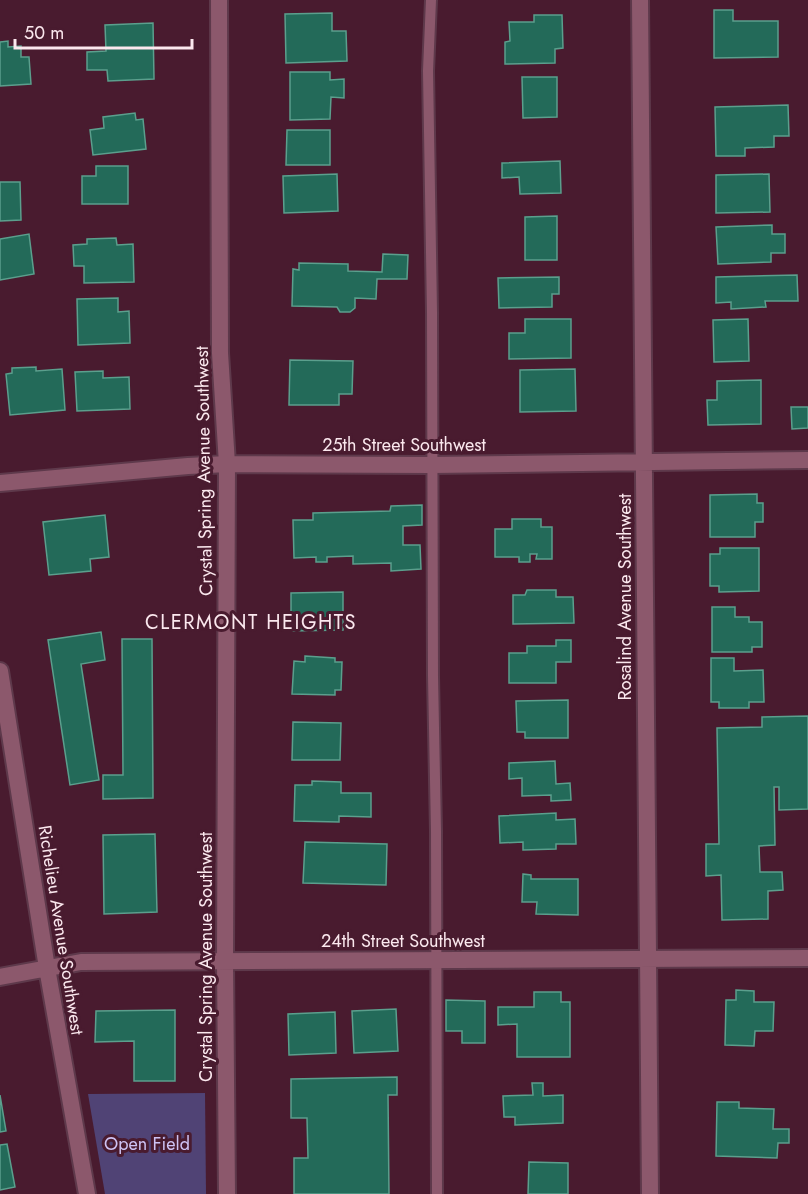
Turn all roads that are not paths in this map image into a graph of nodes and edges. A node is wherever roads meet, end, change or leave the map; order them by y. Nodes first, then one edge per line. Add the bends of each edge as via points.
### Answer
1 (219, 0) edge
2 (431, 0) edge
3 (640, 0) edge
4 (808, 460) edge
5 (643, 463) junction
6 (227, 464) junction
7 (432, 465) junction
8 (0, 483) edge
9 (0, 671) edge
10 (647, 958) junction
11 (808, 958) edge
12 (436, 960) junction
13 (225, 961) junction
14 (47, 968) junction
15 (0, 977) edge
16 (87, 1194) edge
17 (227, 1194) edge
18 (437, 1194) edge
19 (650, 1194) edge

1 - 6 street, Crystal Spring Avenue Southwest via 220,353
2 - 7 lane via 428,71
3 - 5 street, Rosalind Avenue Southwest
4 - 5 street, 25th Street Southwest
5 - 7 street, 25th Street Southwest
5 - 10 street, Rosalind Avenue Southwest
6 - 7 street, 25th Street Southwest
6 - 8 street, 25th Street Southwest
6 - 13 street, Crystal Spring Avenue Southwest
7 - 12 lane
9 - 14 street, Richelieu Avenue Southwest
10 - 11 street, 24th Street Southwest
10 - 12 street, 24th Street Southwest
10 - 19 street, Rosalind Avenue Southwest
12 - 13 street, 24th Street Southwest
12 - 18 lane
13 - 14 street, 24th Street Southwest via 81,962
13 - 17 street, Crystal Spring Avenue Southwest
14 - 15 street, 24th Street Southwest
14 - 16 street, Richelieu Avenue Southwest

